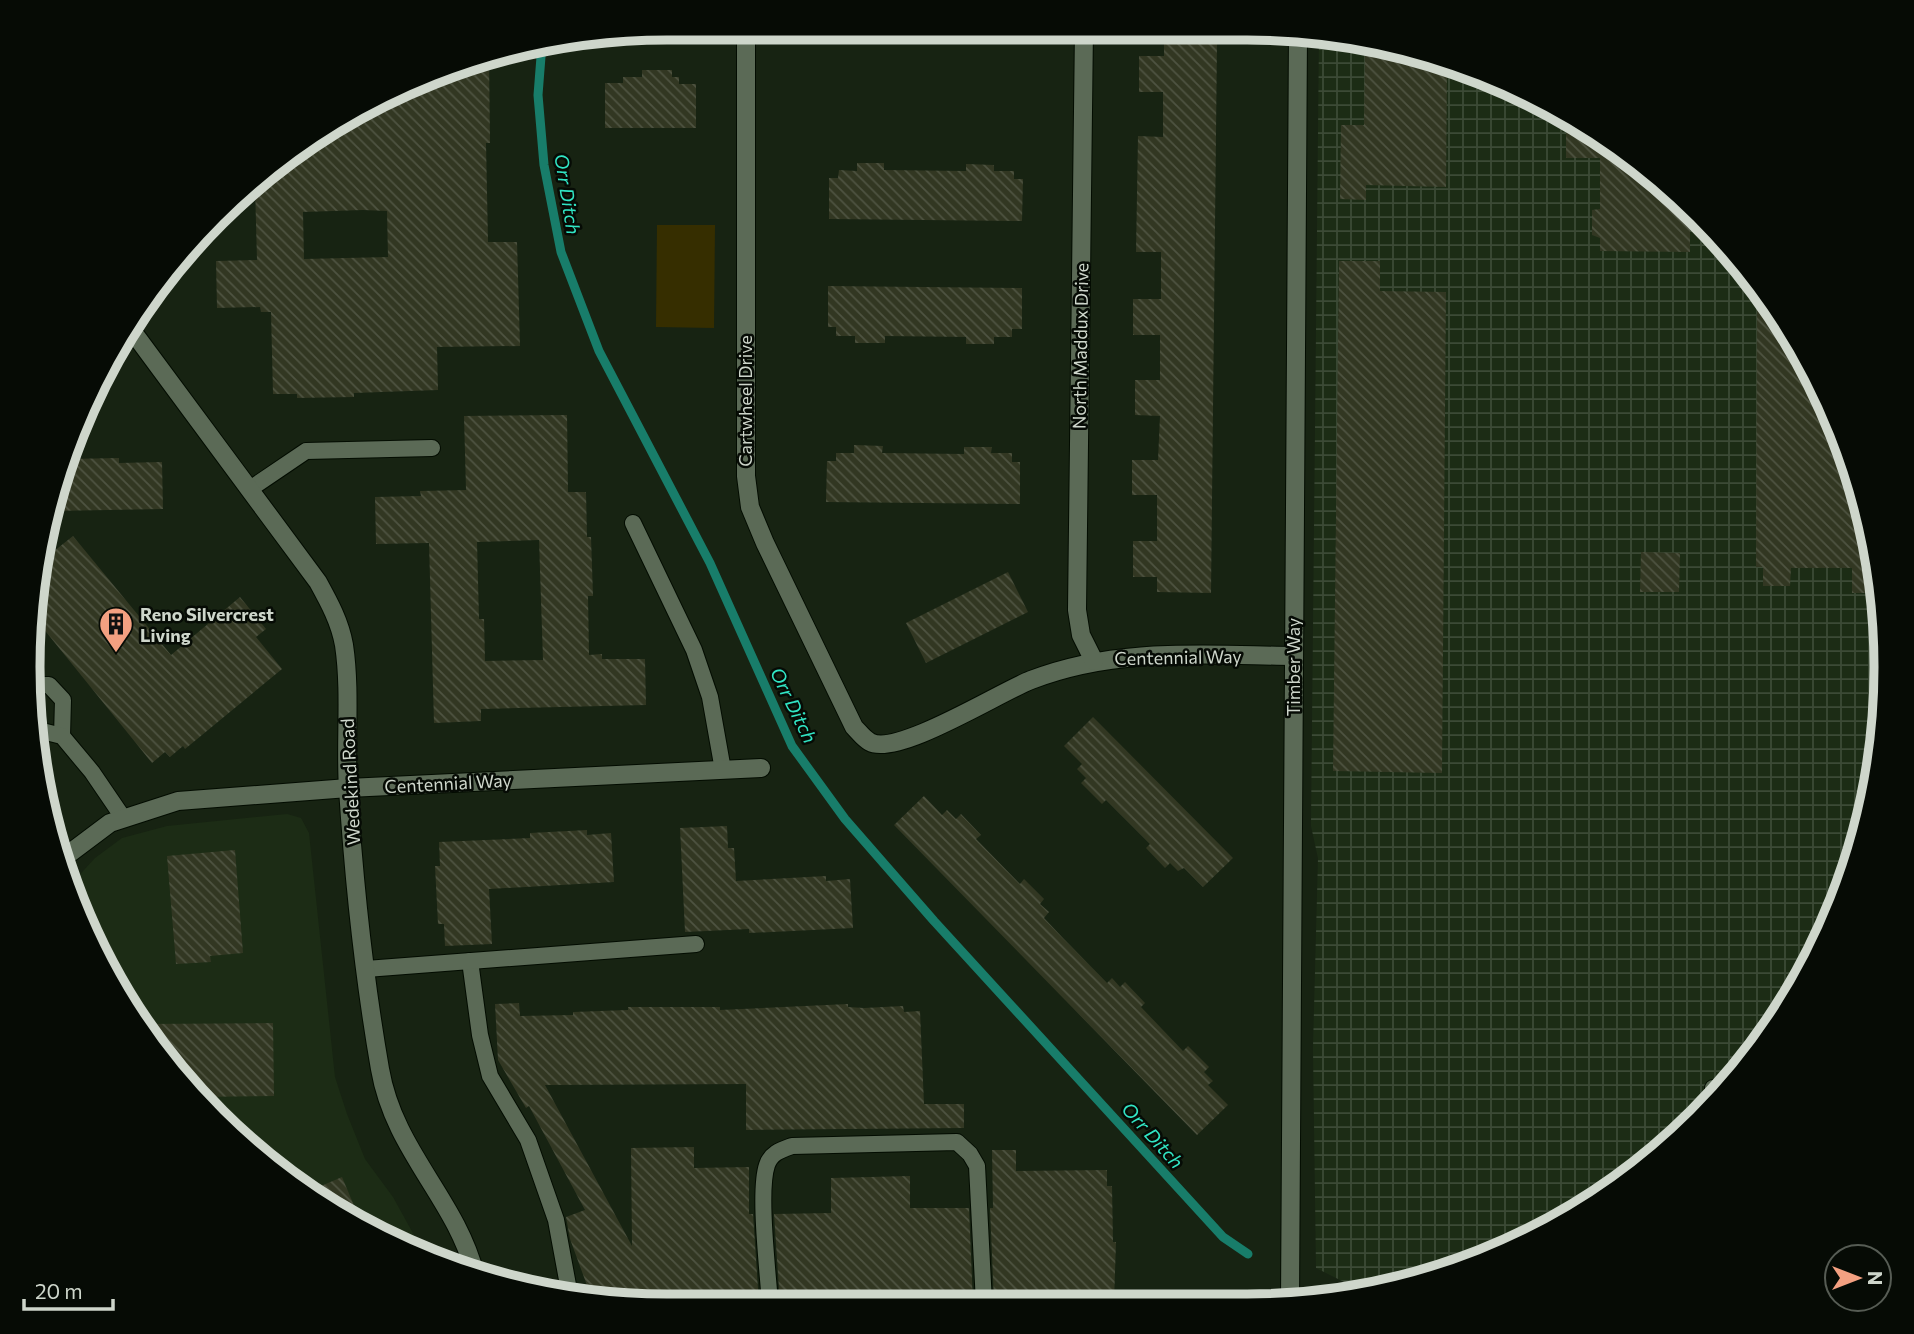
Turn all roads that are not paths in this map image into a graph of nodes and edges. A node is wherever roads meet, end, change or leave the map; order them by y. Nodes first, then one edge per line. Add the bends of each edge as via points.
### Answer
1 (746, 40) edge
2 (1084, 40) edge
3 (1298, 43) edge
4 (136, 336) edge
5 (432, 448) dead end
6 (250, 489) junction
7 (633, 523) dead end
8 (1293, 656) junction
9 (1094, 661) junction
10 (41, 685) edge
11 (44, 732) edge
12 (62, 736) junction
13 (870, 743) joint
14 (761, 768) dead end
15 (723, 769) junction
16 (348, 788) junction
17 (124, 819) junction
18 (70, 853) edge
19 (695, 944) dead end
20 (470, 961) junction
21 (366, 970) junction
22 (470, 1261) edge
23 (568, 1285) edge
24 (1290, 1292) edge
25 (769, 1294) edge
26 (984, 1294) edge

1 - 13 street, Cartwheel Drive via 745,440 750,507 844,711
2 - 9 street, North Maddux Drive via 1077,610 1081,635
3 - 8 street, Timber Way
4 - 6 street, Wedekind Road
5 - 6 lane via 306,451
6 - 16 street, Wedekind Road via 318,582 335,613 344,646
7 - 15 lane via 694,650 710,697
8 - 9 street, Centennial Way via 1167,654
8 - 24 street, Timber Way
9 - 13 street, Centennial Way via 1029,681 908,740
10 - 12 lane via 49,685 63,700
11 - 12 lane
12 - 17 lane
14 - 15 street, Centennial Way
15 - 16 street, Centennial Way
16 - 17 street, Centennial Way via 178,801
16 - 21 street, Wedekind Road
17 - 18 street, Centennial Way via 110,823
19 - 20 lane
20 - 21 lane
20 - 23 lane via 490,1076 528,1140 556,1220
21 - 22 street, Wedekind Road via 380,1071 392,1113 409,1151 456,1223
25 - 26 lane via 764,1186 767,1164 776,1152 792,1146 957,1142 977,1166

